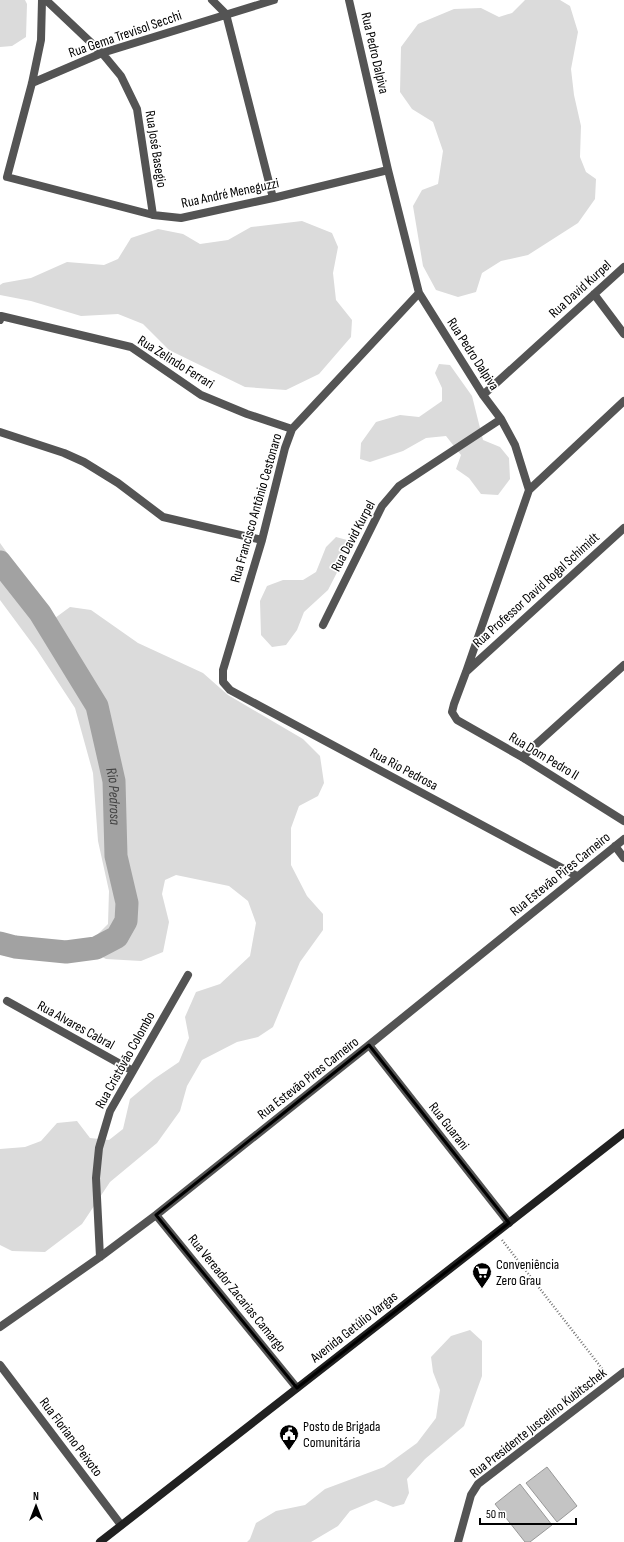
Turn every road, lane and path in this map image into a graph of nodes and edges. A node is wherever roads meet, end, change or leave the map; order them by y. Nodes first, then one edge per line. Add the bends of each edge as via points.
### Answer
1 (42, 0) edge
2 (46, 0) edge
3 (212, 0) edge
4 (274, 0) edge
5 (349, 0) edge
6 (226, 14) junction
7 (102, 53) junction
8 (32, 83) junction
9 (388, 170) junction
10 (273, 198) junction
11 (153, 215) junction
12 (624, 267) edge
13 (419, 293) junction
14 (594, 294) junction
15 (0, 320) edge
16 (624, 334) edge
17 (483, 395) junction
18 (624, 401) edge
19 (501, 419) junction
20 (292, 429) junction
21 (0, 432) edge
22 (529, 490) junction
23 (624, 528) edge
24 (262, 540) junction
25 (323, 625) dead end
26 (624, 664) edge
27 (466, 672) junction
28 (223, 682) joint
29 (522, 758) junction
30 (624, 821) edge
31 (624, 838) edge
32 (614, 846) junction
33 (624, 858) edge
34 (577, 876) junction
35 (188, 975) dead end
36 (7, 1001) dead end
37 (370, 1045) junction
38 (133, 1071) junction
39 (624, 1133) edge
40 (156, 1215) junction
41 (509, 1223) junction
42 (496, 1233) junction
43 (100, 1258) junction
44 (0, 1327) edge
45 (0, 1365) edge
46 (624, 1372) edge
47 (612, 1382) junction
48 (298, 1388) junction
49 (122, 1525) junction
50 (100, 1542) edge
51 (458, 1542) edge

1 - 8 street via 41,40
2 - 7 street, Rua José Basegio
3 - 6 street
4 - 6 street, Rua Gema Trevisol Secchi
5 - 9 street, Rua Pedro Dalpiva
6 - 7 street, Rua Gema Trevisol Secchi
6 - 10 street
7 - 8 street, Rua Gema Trevisol Secchi
7 - 11 street, Rua José Basegio via 121,76 137,109
8 - 11 street, Rua André Meneguzzi via 7,177
9 - 10 street, Rua André Meneguzzi
9 - 13 street, Rua Pedro Dalpiva
10 - 11 street, Rua André Meneguzzi via 181,218
12 - 14 street, Rua David Kurpel
13 - 17 street, Rua Pedro Dalpiva
13 - 20 street, Rua Francisco Antônio Cestonaro
14 - 16 street
14 - 17 street, Rua David Kurpel
15 - 20 street, Rua Zelindo Ferrari via 1,316 131,347 201,395
17 - 19 street, Rua Pedro Dalpiva
18 - 22 street
19 - 22 street, Rua Pedro Dalpiva via 515,444
19 - 25 street, Rua David Kurpel via 400,486 386,501
20 - 24 street, Rua Francisco Antônio Cestonaro
21 - 24 street via 84,462 164,517
22 - 27 street
23 - 27 street, Rua Professor David Rogal Schimidt
24 - 28 street, Rua Francisco Antônio Cestonaro via 223,670
26 - 29 street
27 - 29 street, Rua Dom Pedro II via 452,712 457,720
28 - 34 street, Rua Rio Pedrosa via 230,690
29 - 30 street, Rua Dom Pedro II
31 - 32 street, Rua Estevão Pires Carneiro
32 - 33 street
32 - 34 street, Rua Estevão Pires Carneiro
34 - 37 street, Rua Estevão Pires Carneiro
35 - 38 street, Rua Cristóvão Colombo
36 - 38 street, Rua Alvares Cabral
37 - 40 street, Rua Estevão Pires Carneiro
37 - 41 street, Rua Guarani
38 - 43 street, Rua Cristóvão Colombo via 110,1111 99,1148 96,1178
39 - 41 street, Avenida Getúlio Vargas
40 - 43 street, Rua Estevão Pires Carneiro
40 - 48 street, Rua Vereador Zacarias Camargo
41 - 42 street, Avenida Getúlio Vargas
42 - 47 path
42 - 48 street, Avenida Getúlio Vargas
43 - 44 street, Rua Estevão Pires Carneiro
45 - 49 street, Rua Floriano Peixoto
46 - 47 street, Rua Presidente Juscelino Kubitschek
47 - 51 street, Rua Presidente Juscelino Kubitschek via 478,1484 471,1495
48 - 49 street, Avenida Getúlio Vargas
49 - 50 street, Avenida Getúlio Vargas

